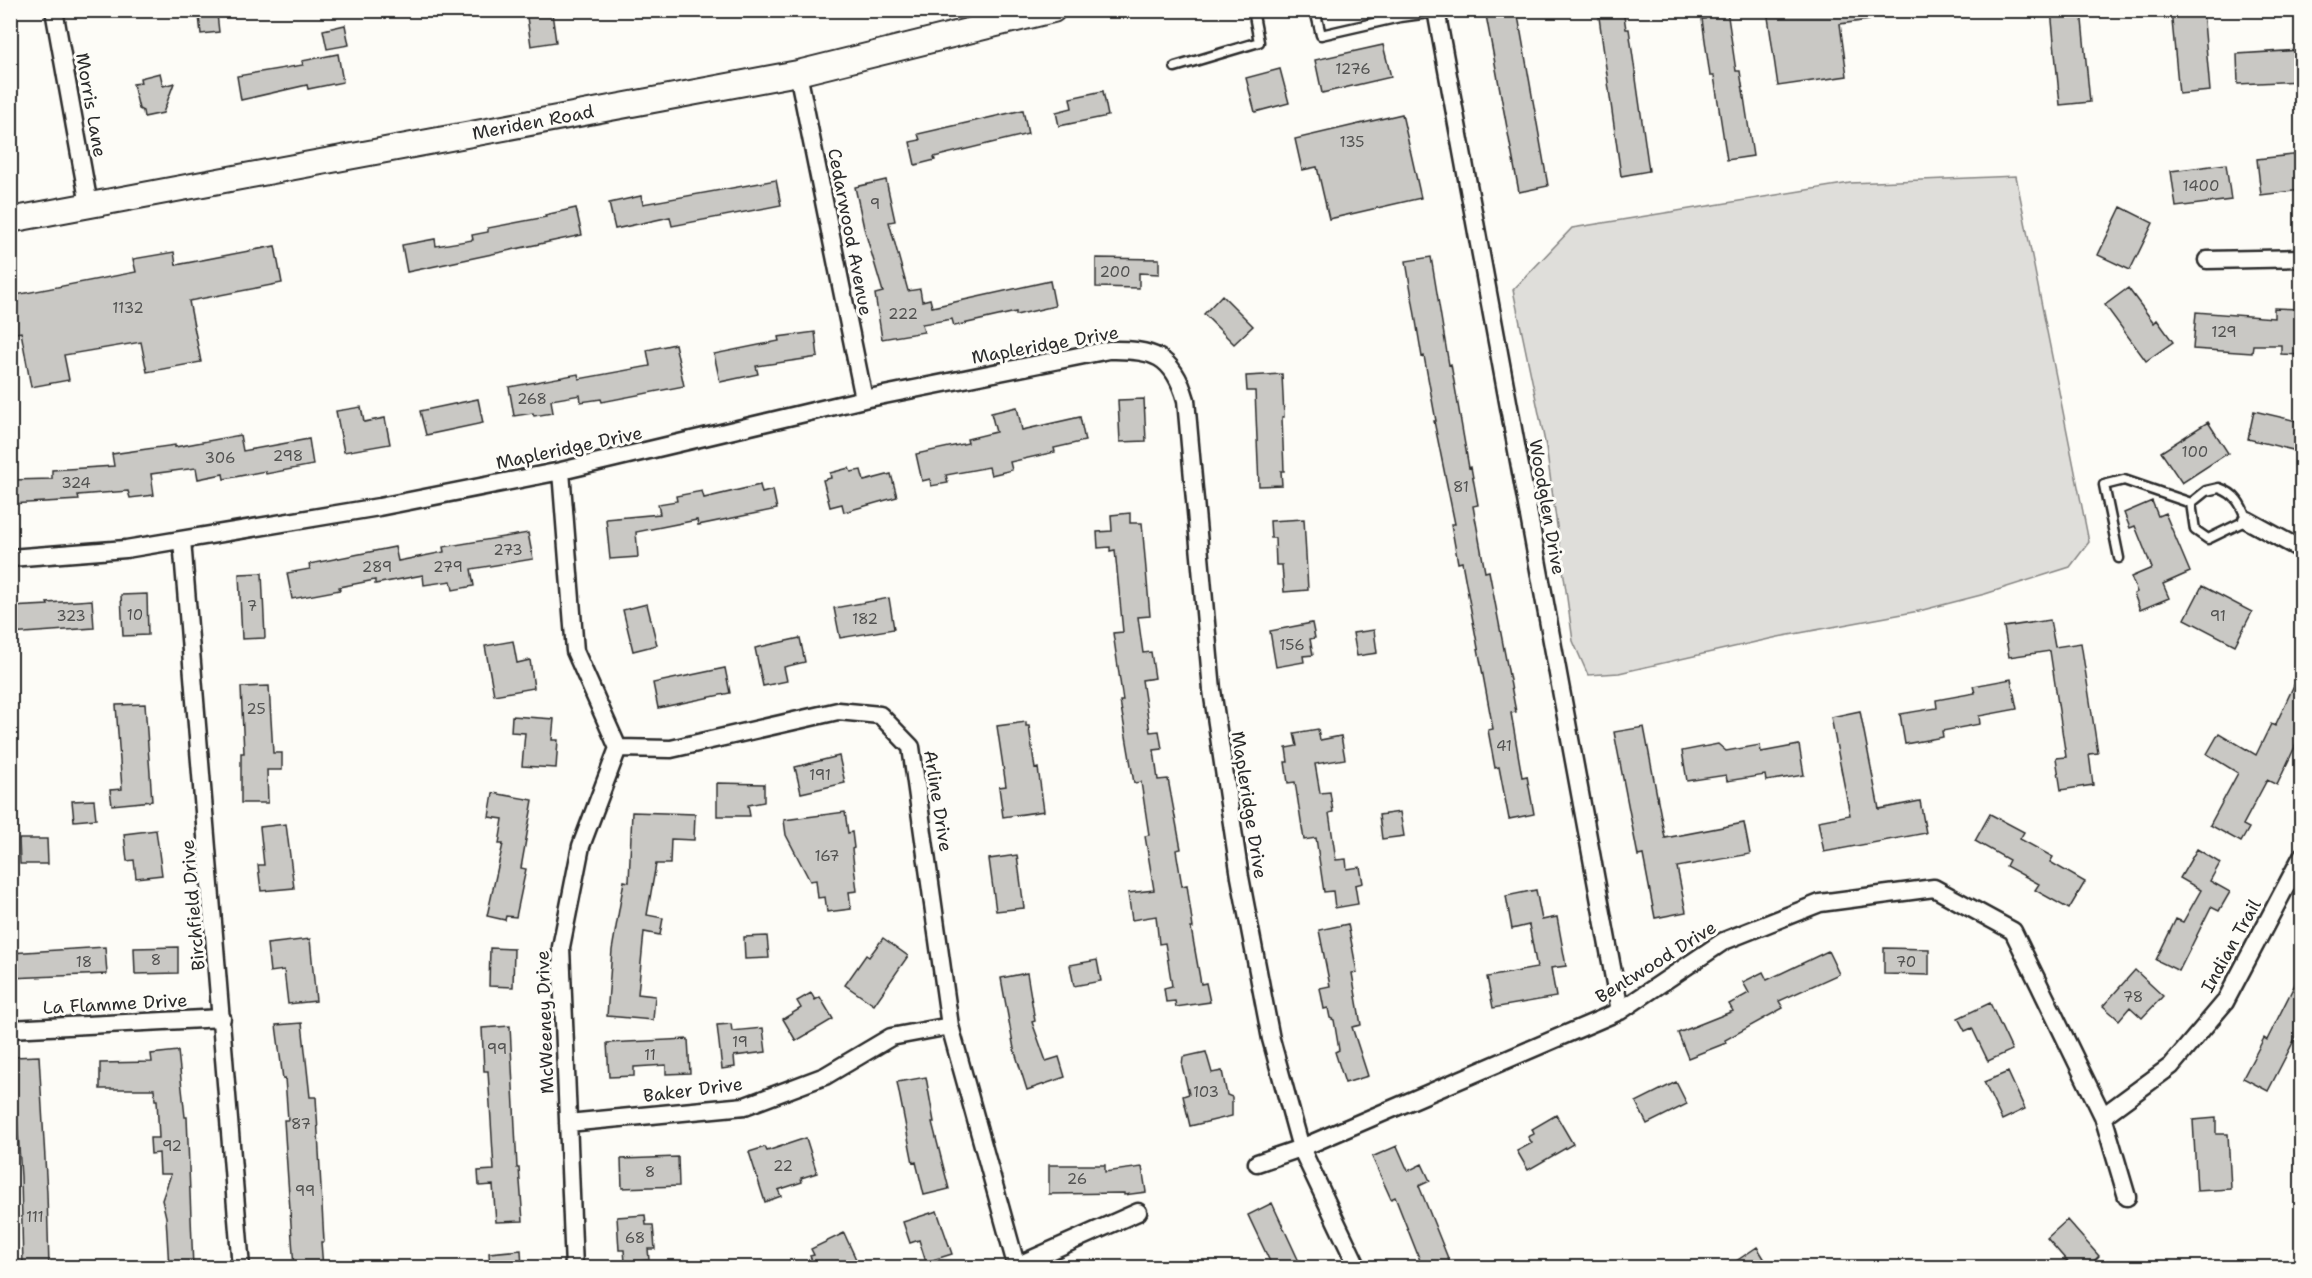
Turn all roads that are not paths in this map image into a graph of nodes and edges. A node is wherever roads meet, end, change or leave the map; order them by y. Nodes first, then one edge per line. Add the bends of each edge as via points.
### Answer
1 (54, 10) edge
2 (1053, 10) edge
3 (1253, 10) edge
4 (1315, 10) edge
5 (1436, 11) edge
6 (1399, 14) edge
7 (1175, 67) dead end
8 (798, 73) junction
9 (89, 205) junction
10 (10, 220) edge
11 (2301, 258) edge
12 (2207, 260) dead end
13 (864, 399) junction
14 (561, 471) junction
15 (2191, 503) junction
16 (2247, 520) junction
17 (182, 540) junction
18 (2301, 550) edge
19 (10, 558) edge
20 (2118, 558) dead end
21 (618, 748) junction
22 (2301, 856) edge
23 (1620, 1011) junction
24 (222, 1018) junction
25 (950, 1026) junction
26 (10, 1029) edge
27 (2103, 1116) junction
28 (568, 1123) junction
29 (1300, 1148) junction
30 (1257, 1163) dead end
31 (2127, 1197) dead end
32 (1138, 1212) dead end
33 (1015, 1267) edge
34 (241, 1268) edge
35 (574, 1268) edge
36 (1358, 1268) edge

1 - 9 street, Morris Lane
2 - 8 main road, Meriden Road
3 - 7 lane via 1259,42
4 - 6 lane via 1321,35
5 - 6 lane
5 - 23 street, Woodglen Drive
8 - 9 main road, Meriden Road
8 - 13 street, Cedarwood Avenue
9 - 10 main road, Meriden Road
11 - 12 street
13 - 14 street, Mapleridge Drive
13 - 29 street, Mapleridge Drive via 1109,350 1151,352 1181,382 1186,400 1212,690 1240,877 1271,1039
14 - 17 street, Mapleridge Drive
14 - 21 street via 575,651
15 - 16 lane via 2206,491 2218,488 2230,492 2240,502
15 - 16 lane via 2195,530 2208,539
15 - 20 lane via 2124,480 2104,485
16 - 18 street
17 - 19 street, Mapleridge Drive via 126,549
17 - 24 street, Birchfield Drive
21 - 25 street, Arline Drive via 671,749 838,711 880,715 912,747
21 - 28 street, McWeeney Drive via 581,846 561,947
22 - 27 street, Indian Trail via 2225,1002 2170,1066
23 - 27 street, Bentwood Drive via 1724,941 1820,903 1934,888 2013,931
23 - 29 street, Bentwood Drive
24 - 26 street, La Flamme Drive
24 - 34 street, Birchfield Drive
25 - 28 street, Baker Drive via 891,1037 825,1076 745,1106
25 - 33 street, Arline Drive
27 - 31 street, Bentwood Drive
28 - 35 street, McWeeney Drive
29 - 30 street, Bentwood Drive
29 - 36 street, Mapleridge Drive
32 - 33 street

